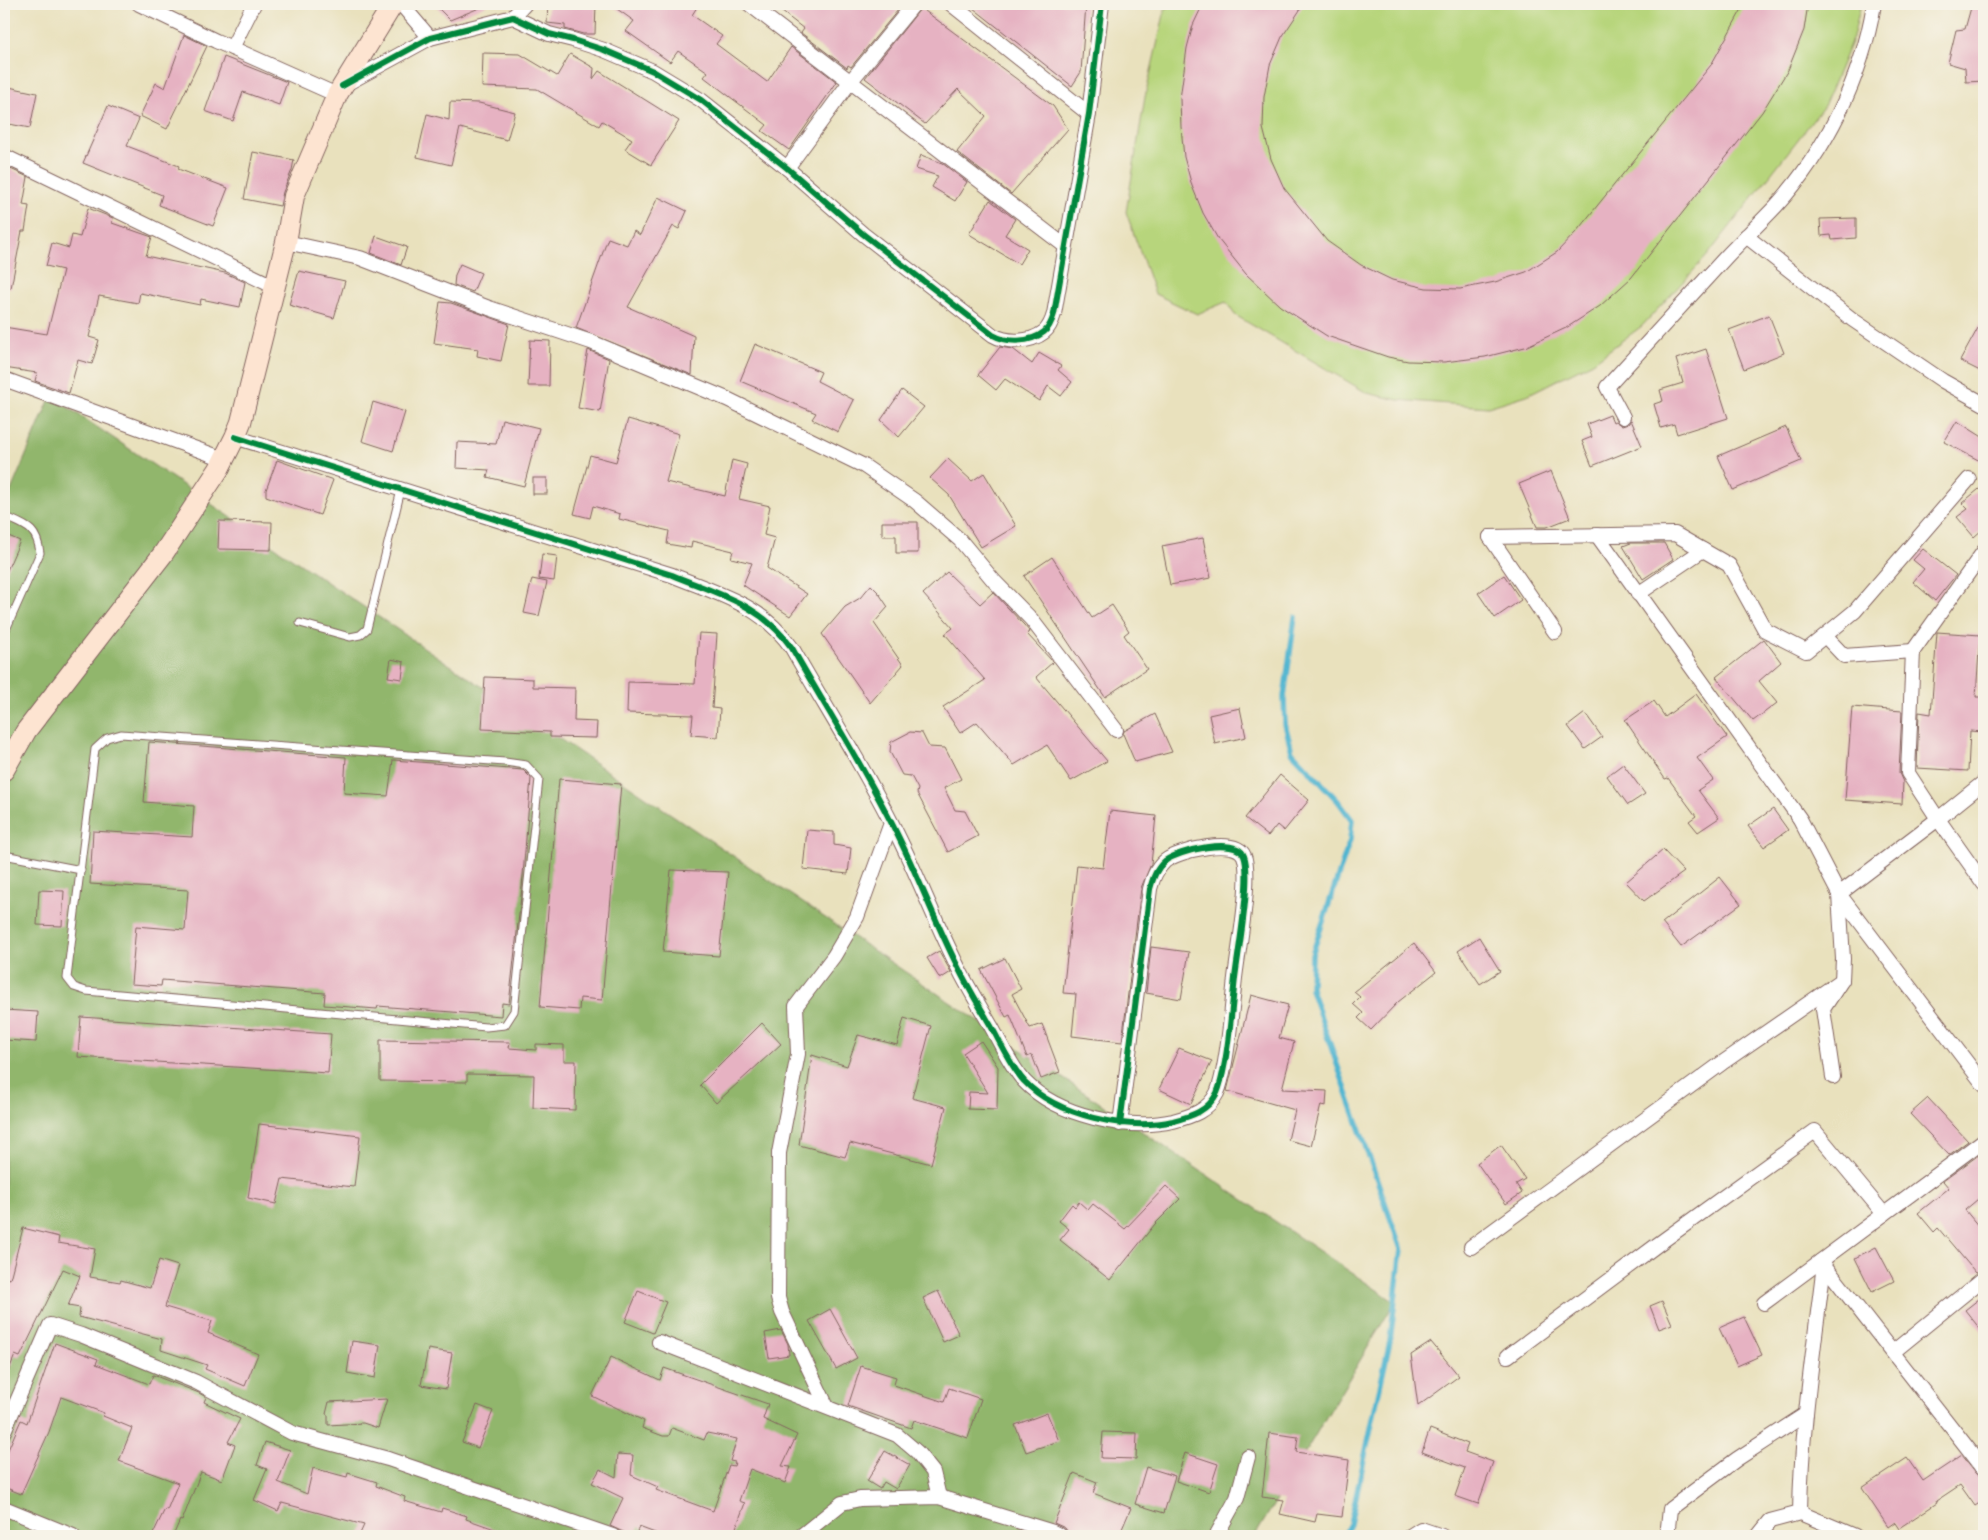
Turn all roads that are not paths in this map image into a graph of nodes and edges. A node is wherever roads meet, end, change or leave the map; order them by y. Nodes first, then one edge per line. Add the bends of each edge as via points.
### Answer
1 (139, 4) edge
2 (254, 4) edge
3 (393, 4) edge
4 (401, 4) edge
5 (525, 4) edge
6 (749, 4) edge
7 (914, 4) edge
8 (951, 4) edge
9 (1102, 4) edge
10 (1874, 4) edge
11 (513, 17) junction
12 (430, 38) junction
13 (232, 48) junction
14 (850, 82) junction
15 (340, 90) junction
16 (1089, 114) junction
17 (4, 156) edge
18 (787, 168) junction
19 (1746, 236) junction
20 (286, 242) junction
21 (1065, 246) junction
22 (275, 287) junction
23 (4, 379) edge
24 (1984, 404) edge
25 (1623, 418) dead end
26 (235, 437) junction
27 (224, 458) junction
28 (1969, 479) dead end
29 (401, 490) junction
30 (4, 516) edge
31 (1597, 535) junction
32 (1703, 550) junction
33 (1984, 551) edge
34 (1638, 594) junction
35 (300, 624) dead end
36 (1555, 632) dead end
37 (4, 634) edge
38 (1825, 636) junction
39 (1913, 651) junction
40 (1116, 730) dead end
41 (6, 759) edge
42 (1984, 782) edge
43 (1938, 819) junction
44 (891, 823) junction
45 (4, 855) edge
46 (81, 870) junction
47 (1984, 884) edge
48 (1839, 894) junction
49 (1842, 980) junction
50 (1833, 1077) dead end
51 (1984, 1085) edge
52 (1120, 1124) junction
53 (1984, 1140) edge
54 (1884, 1214) junction
55 (1471, 1247) dead end
56 (1822, 1262) junction
57 (1984, 1278) edge
58 (1764, 1303) dead end
59 (658, 1342) dead end
60 (1893, 1352) junction
61 (1508, 1356) dead end
62 (827, 1407) junction
63 (1806, 1414) junction
64 (4, 1431) edge
65 (1979, 1452) edge
66 (1248, 1457) dead end
67 (1984, 1469) edge
68 (939, 1496) junction
69 (4, 1508) edge
70 (1800, 1513) junction
71 (73, 1536) edge
72 (613, 1536) edge
73 (801, 1536) edge
74 (1061, 1536) edge
75 (1216, 1536) edge
76 (1410, 1536) edge
77 (1442, 1536) edge
78 (1667, 1536) edge
79 (1758, 1536) edge
80 (1855, 1536) edge

1 - 13 street
2 - 13 street
3 - 15 main road
4 - 12 street
5 - 11 street
6 - 14 street
7 - 14 street
8 - 16 street
9 - 16 street
10 - 19 street via 1860,60 1826,138 1787,193
11 - 12 street
11 - 18 street via 549,34 621,57 676,84
12 - 15 street
13 - 15 street
14 - 18 street
14 - 21 street
15 - 20 main road via 294,196
16 - 21 street
17 - 22 street
18 - 21 street via 863,234 993,335 1006,341 1028,339 1048,328 1054,314
19 - 24 street via 1853,320 1943,381
19 - 25 street via 1607,387
20 - 22 main road
20 - 40 street via 360,258 489,308 591,342 727,399 864,466 915,500 960,540 1031,619
22 - 26 main road
23 - 27 street
26 - 27 main road
26 - 29 street
27 - 41 main road via 163,554
28 - 38 street via 1855,611
29 - 35 lane via 367,629 350,637
29 - 44 street via 672,575 756,610 782,633 792,648
30 - 37 lane via 32,528 39,541 40,553
31 - 32 street via 1675,534
31 - 34 street
31 - 36 street via 1490,537
32 - 34 street
32 - 38 street via 1729,565 1765,630 1806,651
33 - 39 street
34 - 48 street via 1800,819
38 - 39 street via 1844,656
39 - 43 street via 1908,773
42 - 43 street
43 - 47 street
43 - 48 street
44 - 52 street via 961,974 1024,1081 1062,1106 1089,1117
44 - 62 street via 857,916 829,964 796,1006 798,1054 779,1153 778,1298
45 - 46 lane
46 - 46 lane via 67,978 74,987 86,991 486,1027 504,1025 514,1011 539,779 526,765 505,762 122,734 107,738 95,750
48 - 49 street
48 - 51 street
49 - 50 street via 1823,1009
49 - 55 street via 1714,1069
52 - 52 street via 1153,877 1166,860 1184,851 1229,846 1239,849 1245,858 1246,886 1229,1038 1217,1093 1209,1106 1195,1114 1160,1124
53 - 54 street
54 - 56 street
54 - 61 street via 1815,1131
56 - 58 street
56 - 60 street
56 - 63 street
57 - 60 street
59 - 62 street
60 - 65 street
62 - 68 street via 897,1436 917,1452 933,1472
63 - 70 street
63 - 78 street via 1737,1459 1670,1509
64 - 72 street via 50,1325 196,1382 292,1433 388,1459
65 - 67 street
66 - 75 street via 1237,1498
68 - 73 street via 860,1499 842,1503
68 - 74 street
69 - 71 street
70 - 79 street via 1770,1521
70 - 80 street
76 - 77 street via 1421,1529

